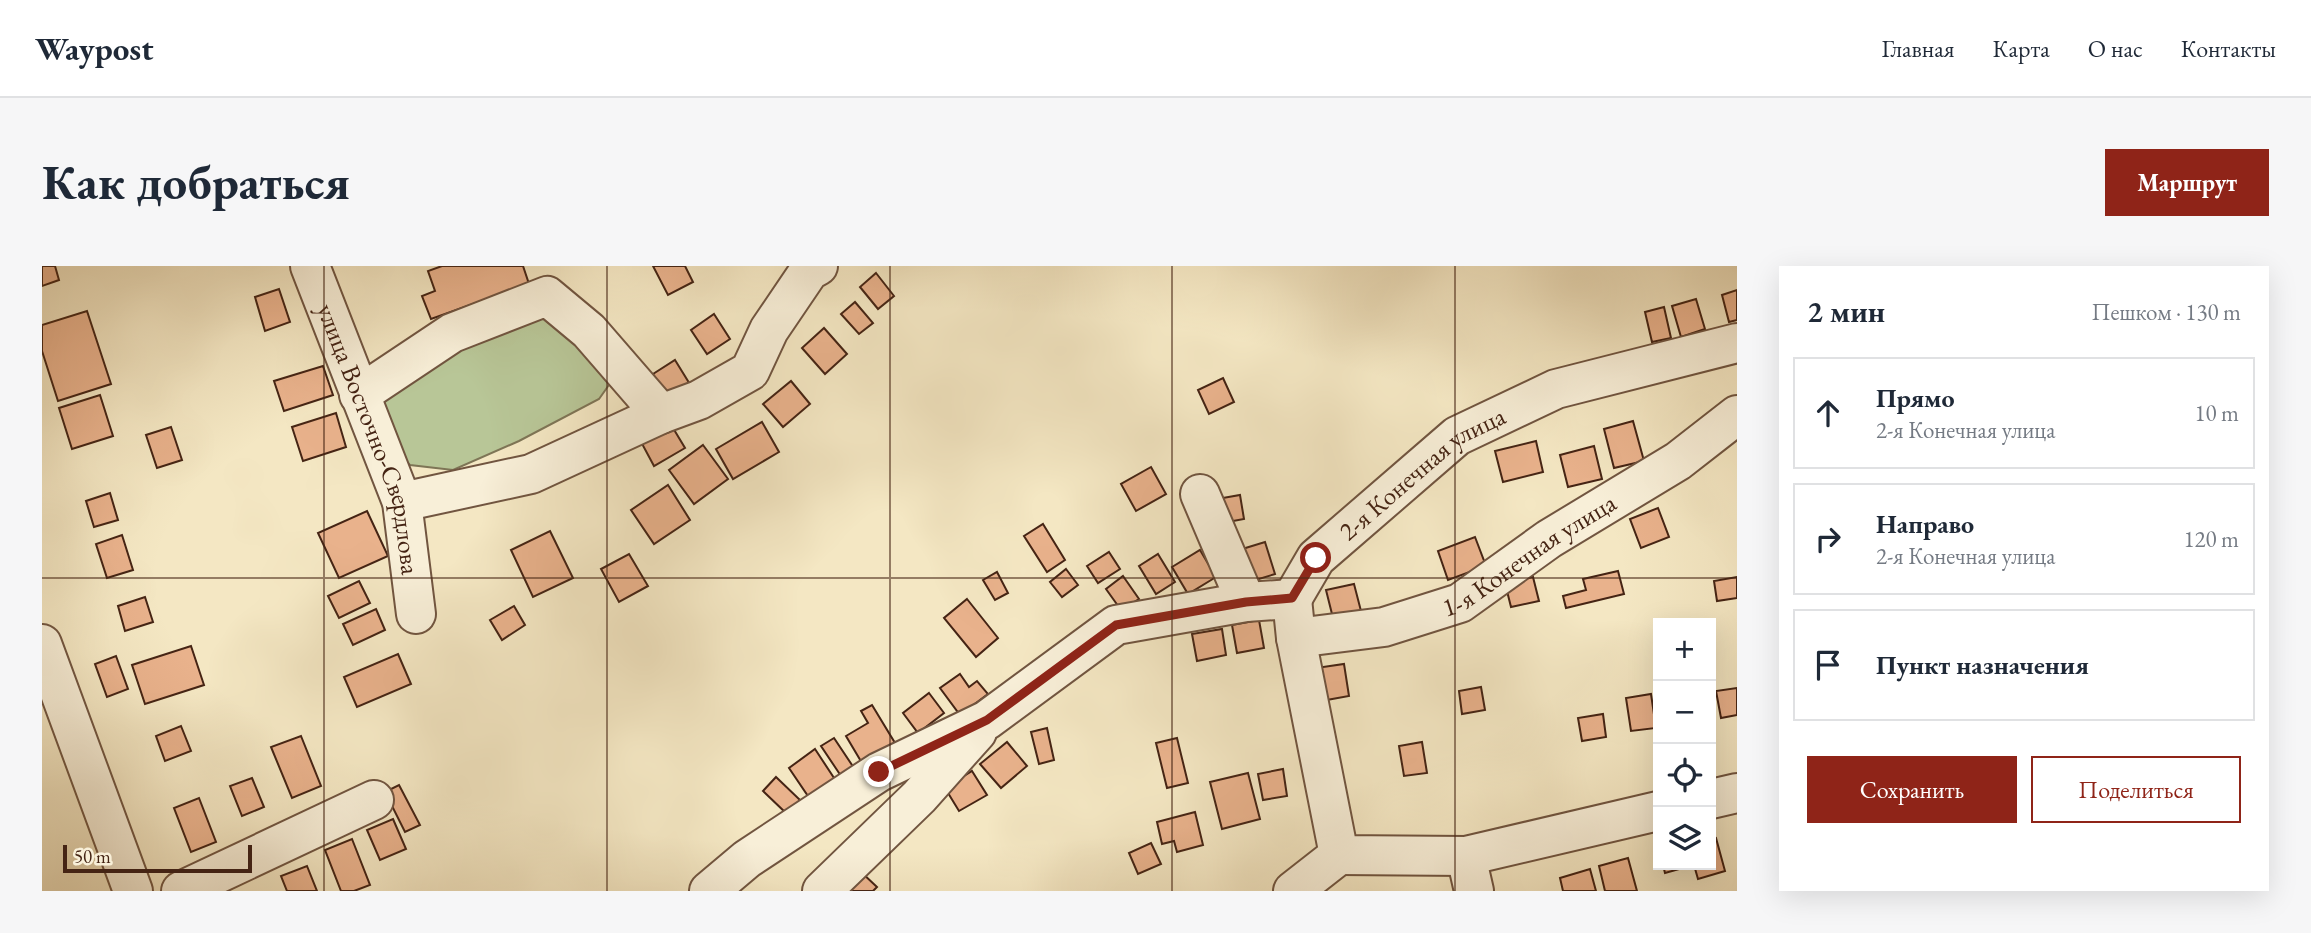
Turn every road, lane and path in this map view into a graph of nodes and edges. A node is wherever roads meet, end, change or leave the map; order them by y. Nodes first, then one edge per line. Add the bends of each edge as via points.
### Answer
1 (310, 266) edge
2 (818, 266) edge
3 (542, 281) edge
4 (1737, 343) edge
5 (359, 395) junction
6 (661, 414) junction
7 (1737, 415) edge
8 (1200, 494) dead end
9 (402, 502) junction
10 (1292, 598) junction
11 (1246, 602) junction
12 (416, 614) dead end
13 (1296, 638) junction
14 (42, 644) edge
15 (987, 720) junction
16 (1737, 793) edge
17 (1716, 798) edge
18 (374, 800) dead end
19 (1653, 813) edge
20 (1339, 855) junction
21 (1470, 873) edge
22 (133, 891) edge
23 (181, 891) edge
24 (709, 891) edge
25 (822, 891) edge
26 (1293, 891) edge

1 - 5 street, улица Восточно-Свердлова
2 - 6 street via 809,271 769,330 750,371 699,400
3 - 5 street
3 - 6 street
4 - 10 street, 2-я Конечная улица via 1556,389 1457,436 1316,558
5 - 9 street, улица Восточно-Свердлова
6 - 9 street via 531,474
7 - 13 street, 1-я Конечная улица via 1678,461 1549,539 1460,603 1384,627
8 - 11 street
9 - 12 street, улица Восточно-Свердлова
10 - 11 street
10 - 13 street
11 - 15 street via 1116,625
13 - 20 street
14 - 22 street
15 - 24 street via 879,772 747,859
15 - 25 street via 919,797
16 - 17 street
18 - 23 street
19 - 21 street
20 - 21 street
20 - 26 street

